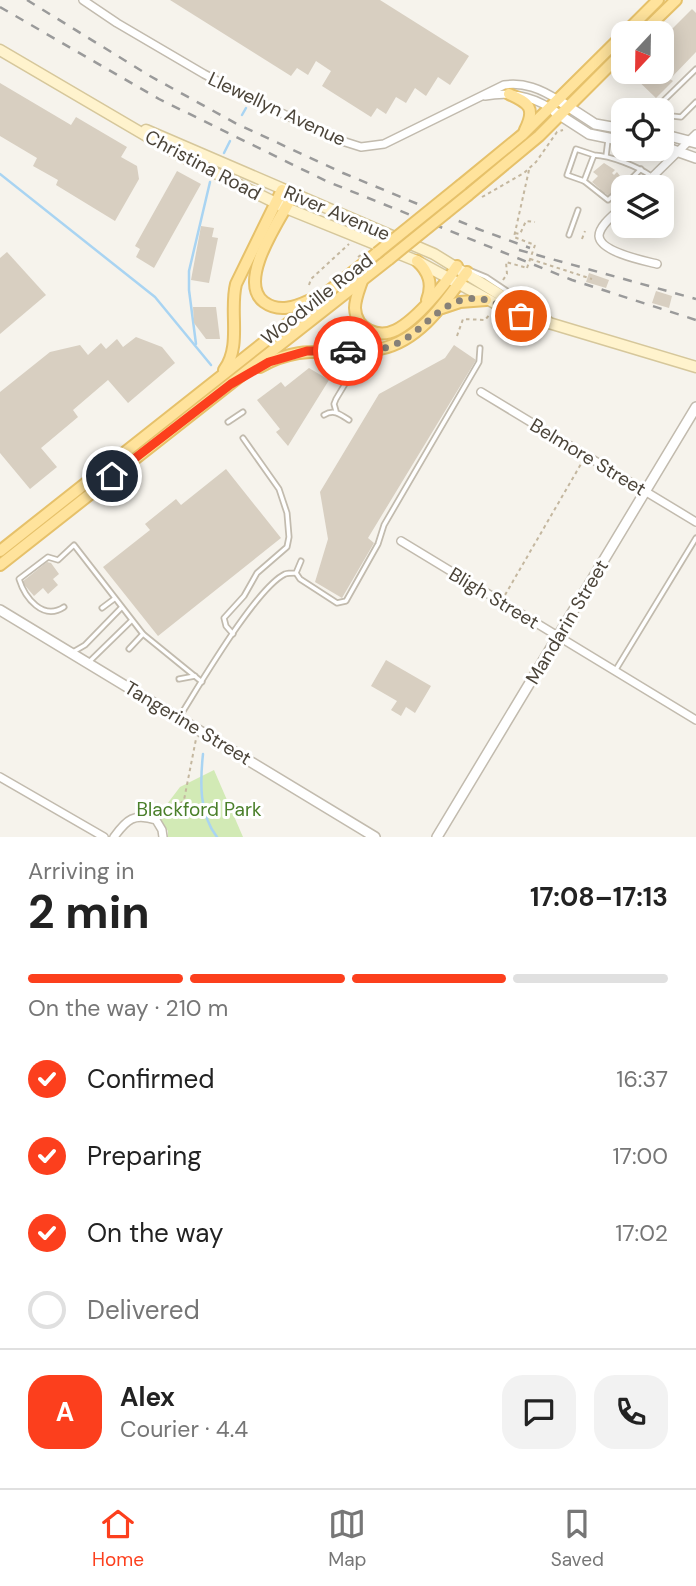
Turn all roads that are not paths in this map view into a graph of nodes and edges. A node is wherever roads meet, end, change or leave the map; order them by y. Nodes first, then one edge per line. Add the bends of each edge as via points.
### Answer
1 (83, 0) edge
2 (658, 0) edge
3 (676, 0) edge
4 (637, 21) edge
5 (654, 21) edge
6 (611, 47) edge
7 (0, 50) edge
8 (611, 64) edge
9 (696, 69) edge
10 (509, 94) junction
11 (481, 97) junction
12 (666, 98) edge
13 (696, 102) edge
14 (554, 104) junction
15 (564, 111) junction
16 (674, 116) edge
17 (117, 118) junction
18 (611, 127) edge
19 (522, 135) junction
20 (674, 136) edge
21 (608, 139) junction
22 (611, 139) edge
23 (694, 139) edge
24 (674, 149) edge
25 (679, 150) junction
26 (594, 155) junction
27 (606, 156) junction
28 (696, 158) edge
29 (641, 169) junction
30 (635, 175) edge
31 (650, 175) edge
32 (655, 175) edge
33 (584, 181) junction
34 (465, 190) junction
35 (288, 192) junction
36 (611, 197) edge
37 (281, 206) junction
38 (578, 210) dead end
39 (611, 219) edge
40 (569, 234) dead end
41 (417, 261) junction
42 (657, 264) dead end
43 (462, 269) junction
44 (363, 279) junction
45 (454, 280) junction
46 (327, 292) junction
47 (486, 300) junction
48 (426, 303) junction
49 (442, 308) junction
50 (549, 323) junction
51 (480, 348) dead end
52 (369, 351) junction
53 (696, 367) edge
54 (218, 377) junction
55 (231, 384) junction
56 (481, 391) dead end
57 (696, 407) edge
58 (243, 411) dead end
59 (336, 411) junction
60 (324, 415) dead end
61 (349, 420) dead end
62 (228, 422) dead end
63 (243, 438) dead end
64 (645, 491) junction
65 (696, 522) edge
66 (696, 538) edge
67 (401, 541) dead end
68 (0, 551) edge
69 (301, 561) dead end
70 (0, 565) edge
71 (296, 573) junction
72 (114, 599) junction
73 (64, 607) dead end
74 (102, 608) dead end
75 (121, 608) junction
76 (0, 610) edge
77 (131, 621) junction
78 (143, 634) junction
79 (233, 634) junction
80 (558, 636) junction
81 (129, 649) dead end
82 (72, 653) junction
83 (88, 663) junction
84 (615, 671) junction
85 (195, 677) junction
86 (179, 679) dead end
87 (202, 682) junction
88 (179, 718) junction
89 (696, 720) edge
90 (0, 777) edge
91 (104, 837) edge
92 (114, 837) edge
93 (163, 837) edge
94 (375, 837) edge
95 (437, 837) edge

1 - 11 street, Llewellyn Avenue via 204,74 361,147 384,144
2 - 4 main road, Woodville Road
3 - 5 main road
6 - 14 main road, Woodville Road
7 - 17 main road, Christina Road
8 - 15 main road, Woodville Road
9 - 12 lane
10 - 11 street, Llewellyn Avenue
10 - 14 street, Llewellyn Avenue
10 - 19 main road via 529,107 530,120
11 - 14 street, Llewellyn Avenue via 497,87 521,83
13 - 16 lane via 681,117
14 - 15 street
14 - 19 main road, Woodville Road
15 - 18 street
15 - 21 street via 589,134
15 - 34 main road, Woodville Road
17 - 35 main road, River Avenue
17 - 37 main road, Christina Road
19 - 34 main road, Woodville Road
20 - 23 street
21 - 22 street
21 - 27 lane
23 - 25 street
24 - 25 street
25 - 28 street
25 - 32 street
26 - 27 lane
26 - 33 lane
26 - 33 lane via 576,149 566,176
27 - 29 lane
29 - 30 lane
29 - 31 lane
33 - 36 lane via 608,200
34 - 44 main road, Woodville Road, bridge
34 - 46 main road, Woodville Road, bridge
35 - 37 main road
35 - 43 main road, River Avenue
37 - 41 main road, Christina Road
37 - 46 main road via 256,268 256,292 267,305 283,309
37 - 54 main road via 236,284 233,348
38 - 40 lane
39 - 42 street via 601,230 601,241 618,253
41 - 45 main road, River Avenue
41 - 48 main road via 429,278
43 - 45 main road
43 - 50 main road, River Avenue
44 - 48 main road via 355,310 361,324 373,333 398,329
44 - 55 main road, Woodville Road
45 - 47 main road, River Avenue
45 - 48 main road
45 - 49 main road
46 - 54 main road, Woodville Road
47 - 49 main road
47 - 50 main road, River Avenue via 530,320
49 - 52 main road via 408,337
50 - 53 main road, River Avenue
51 - 71 lane via 480,362 383,525 378,544 346,601 337,603
52 - 55 main road via 295,353
52 - 59 lane via 336,399
54 - 68 main road, Woodville Road
55 - 70 main road, Woodville Road
56 - 64 street, Belmore Street
57 - 64 street, Mandarin Street
58 - 62 lane
59 - 60 lane
59 - 61 lane
63 - 79 lane via 279,489 289,537 287,547 257,573 224,618
64 - 65 street, Belmore Street
64 - 80 street, Mandarin Street
66 - 84 lane
67 - 80 street, Bligh Street
69 - 71 lane
71 - 79 lane via 286,573 271,585
72 - 73 lane via 74,545 58,560 48,557 19,579 39,609 49,613
72 - 74 lane
72 - 75 lane
75 - 77 lane
75 - 82 lane
76 - 82 street, Tangerine Street
77 - 78 lane
77 - 83 lane
78 - 81 lane
78 - 85 lane
79 - 87 lane
80 - 84 street, Bligh Street
80 - 95 street, Mandarin Street
82 - 83 street, Tangerine Street
83 - 88 street, Tangerine Street
84 - 89 street, Bligh Street
85 - 86 lane
85 - 87 lane
87 - 88 lane
88 - 94 street, Tangerine Street
90 - 91 street
92 - 93 street via 130,819 142,815 156,820

